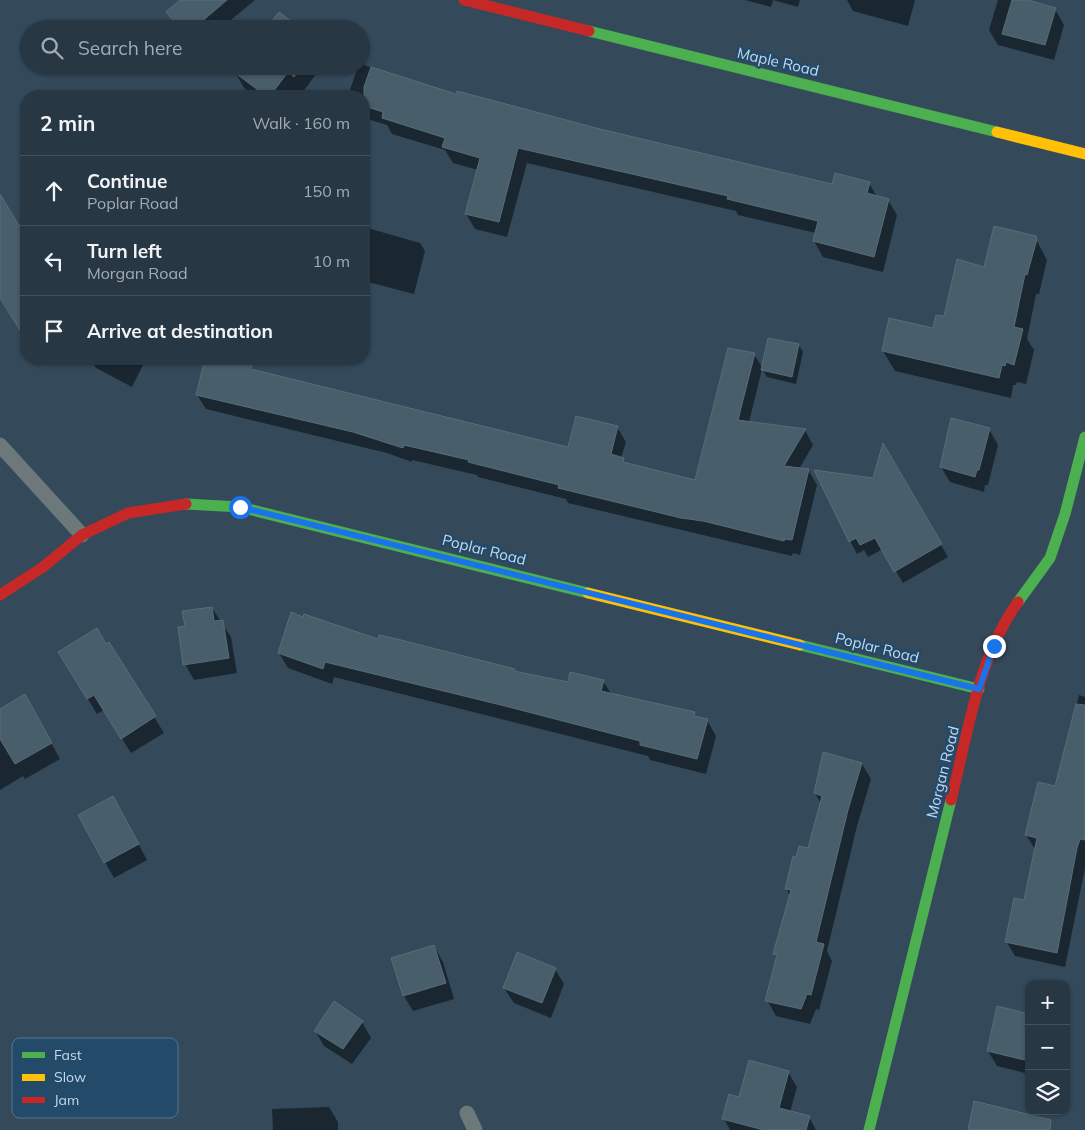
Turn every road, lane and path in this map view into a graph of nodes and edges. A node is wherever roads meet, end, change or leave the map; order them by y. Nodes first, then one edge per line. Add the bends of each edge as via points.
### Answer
1 (464, 0) edge
2 (1085, 154) edge
3 (1085, 437) edge
4 (0, 445) edge
5 (82, 534) junction
6 (0, 595) edge
7 (979, 689) junction
8 (467, 1113) dead end
9 (475, 1130) edge
10 (869, 1130) edge

1 - 2 street, Maple Road
3 - 7 street, Morgan Road via 1061,529 1049,560 1014,608 994,646
4 - 5 street
5 - 6 street, Poplar Road via 43,567
5 - 7 street, Poplar Road via 128,513 177,504 240,507
7 - 10 street, Morgan Road
8 - 9 street

